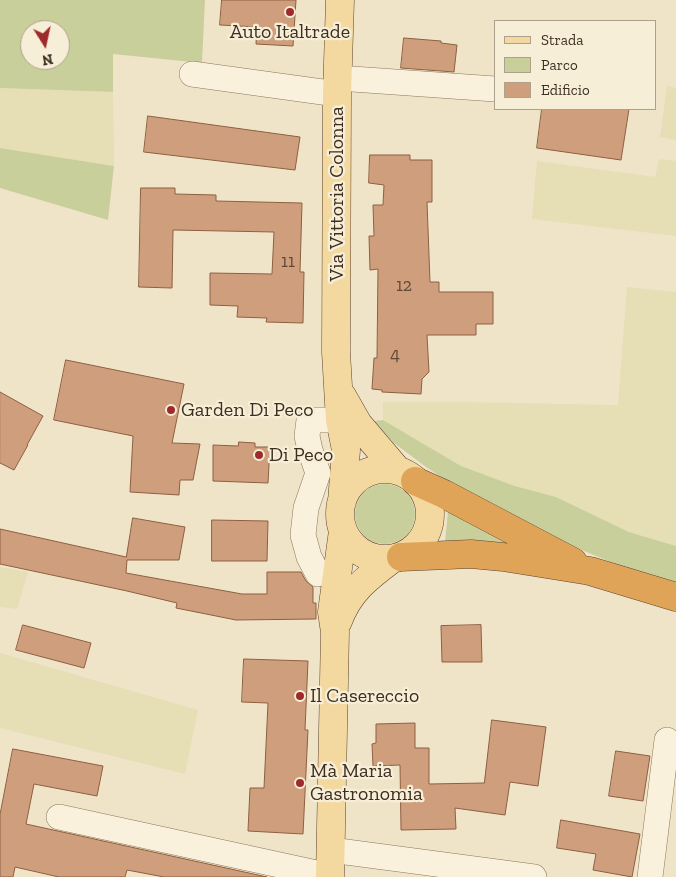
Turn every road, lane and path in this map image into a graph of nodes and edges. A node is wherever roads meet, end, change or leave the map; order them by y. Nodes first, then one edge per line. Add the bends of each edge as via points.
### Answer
1 (340, 0) edge
2 (192, 74) dead end
3 (337, 86) junction
4 (493, 89) edge
5 (338, 388) junction
6 (340, 420) junction
7 (407, 476) junction
8 (342, 502) junction
9 (343, 531) junction
10 (396, 558) junction
11 (590, 571) junction
12 (318, 574) dead end
13 (676, 597) edge
14 (335, 632) junction
15 (667, 740) dead end
16 (59, 817) dead end
17 (331, 850) junction
18 (330, 877) edge
19 (534, 877) edge
20 (650, 877) edge

1 - 3 main road, Via Vittoria Colonna
2 - 3 street
3 - 4 street
3 - 5 main road, Via Vittoria Colonna
5 - 6 main road, Via Vittoria Colonna
5 - 7 main road, Via Vittoria Colonna via 358,424
6 - 8 main road, Via Vittoria Colonna via 346,450
6 - 12 street via 308,420 307,436 318,473 306,508 303,535
7 - 8 main road via 384,469 370,472 348,489
7 - 10 main road via 426,497 430,516 422,541
7 - 11 highway
8 - 9 main road via 340,522
9 - 10 main road via 359,551 370,557
9 - 14 main road via 332,612
10 - 11 highway via 471,554
10 - 14 main road via 370,575 349,597
11 - 13 highway
14 - 17 main road
15 - 20 street
16 - 18 street
17 - 18 main road
17 - 19 street

